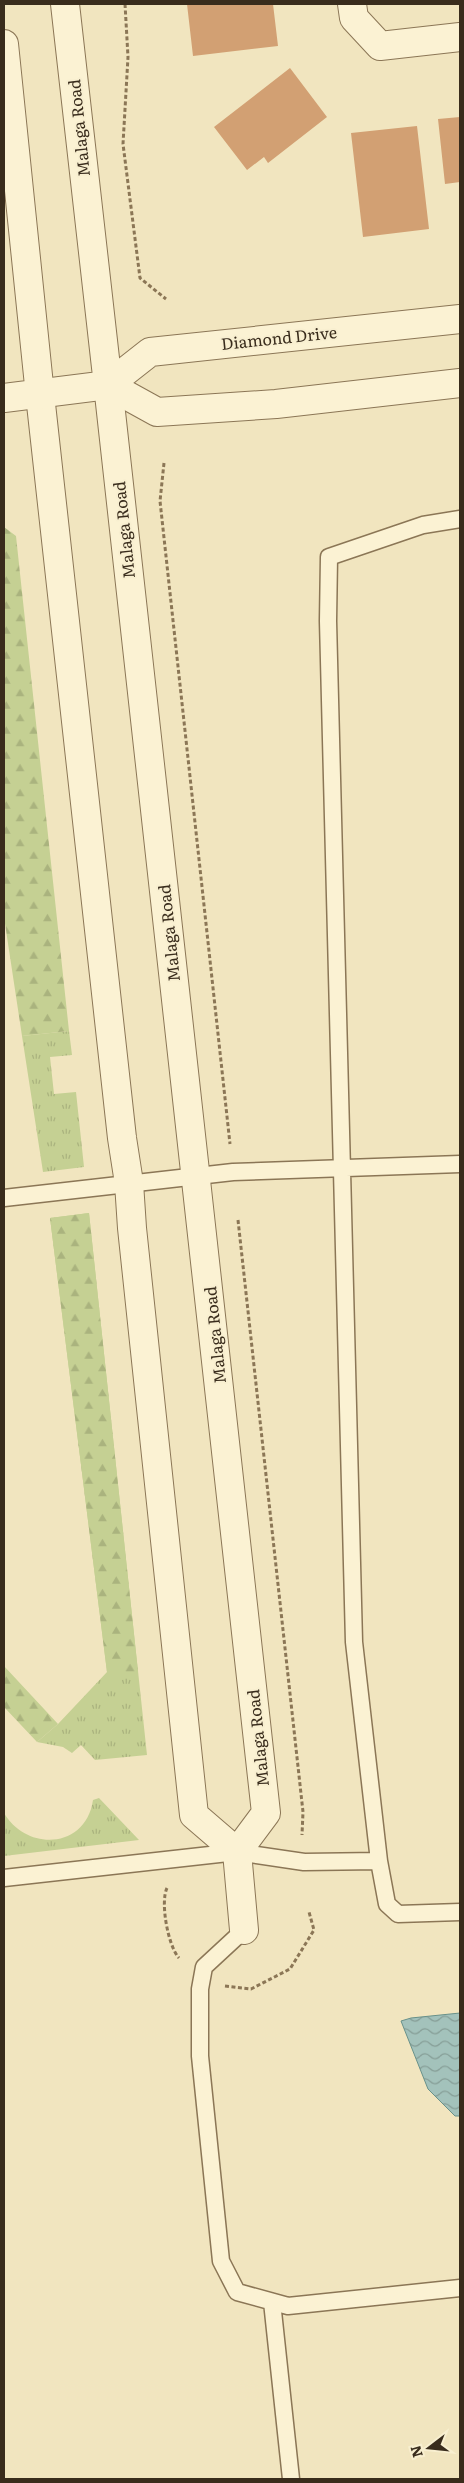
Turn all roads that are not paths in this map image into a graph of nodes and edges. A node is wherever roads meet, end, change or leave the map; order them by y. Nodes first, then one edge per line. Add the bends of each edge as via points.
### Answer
1 (65, 4) edge
2 (352, 4) edge
3 (460, 36) edge
4 (4, 44) edge
5 (460, 319) edge
6 (460, 383) edge
7 (108, 385) junction
8 (40, 395) junction
9 (4, 398) edge
10 (460, 519) edge
11 (460, 1164) edge
12 (343, 1168) junction
13 (197, 1177) junction
14 (129, 1184) junction
15 (4, 1198) edge
16 (237, 1852) junction
17 (380, 1861) junction
18 (4, 1878) edge
19 (460, 1912) edge
20 (244, 1930) joint
21 (460, 2288) edge
22 (272, 2302) junction
23 (291, 2479) edge

1 - 7 street, Malaga Road
2 - 3 street via 354,18 380,46
4 - 8 street
5 - 7 street, Diamond Drive via 150,352
6 - 7 street via 276,404 157,412
7 - 8 street, Diamond Drive
7 - 13 street, Malaga Road
8 - 9 street, Diamond Drive
8 - 14 street via 120,1128
10 - 12 lane via 423,525 328,557
11 - 12 lane
12 - 13 lane via 233,1172
12 - 17 lane via 354,1642
13 - 14 lane
13 - 16 street, Malaga Road via 266,1813
14 - 15 lane
14 - 16 street via 194,1815
16 - 17 lane via 304,1862
16 - 18 lane
16 - 20 street
17 - 19 lane via 387,1904 398,1914
20 - 22 lane via 204,1967 200,1989 200,2056 221,2261 237,2292
21 - 22 lane via 288,2306
22 - 23 lane

